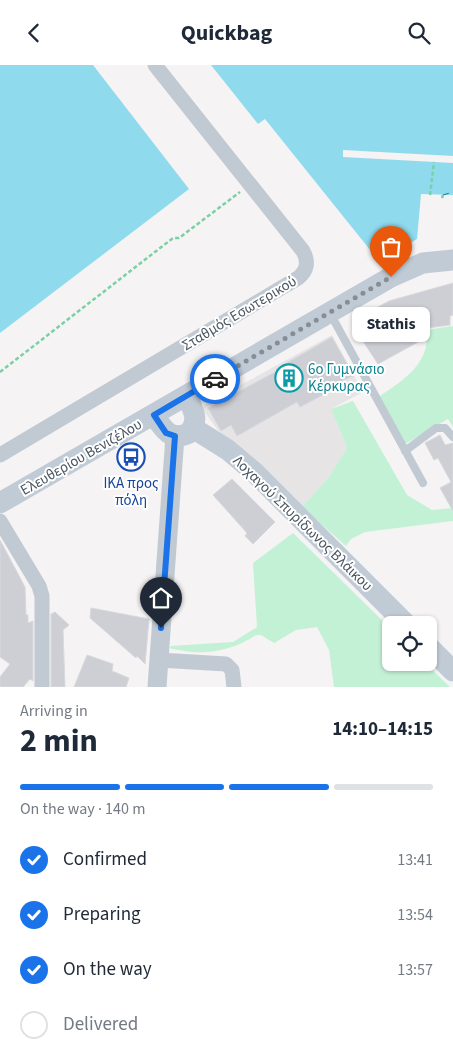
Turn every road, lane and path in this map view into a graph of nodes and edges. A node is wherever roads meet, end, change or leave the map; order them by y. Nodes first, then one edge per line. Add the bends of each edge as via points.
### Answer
1 (155, 65) edge
2 (434, 162) dead end
3 (250, 184) junction
4 (430, 195) dead end
5 (453, 260) edge
6 (330, 313) junction
7 (0, 372) edge
8 (187, 396) junction
9 (154, 415) junction
10 (184, 432) junction
11 (453, 437) edge
12 (405, 451) junction
13 (0, 455) edge
14 (423, 483) dead end
15 (0, 503) edge
16 (0, 521) edge
17 (398, 616) edge
18 (437, 655) edge
19 (159, 660) junction
20 (453, 671) edge
21 (42, 687) edge
22 (157, 687) edge
23 (234, 687) edge

1 - 3 street, Σταθμός Εσωτερικού
2 - 4 path
3 - 7 path via 179,238 173,238
3 - 13 street, Σταθμός Εσωτερικού via 303,251 307,265 302,275
5 - 6 main road, Ελευθερίου Βενιζέλου via 431,261 402,271
6 - 8 main road, Ελευθερίου Βενιζέλου
6 - 12 lane
8 - 9 main road, Ελευθερίου Βενιζέλου
8 - 10 main road via 196,416
9 - 10 main road, Λοχαγού Σπυρίδωνος Βλάικου via 166,433
9 - 15 main road, Ελευθερίου Βενιζέλου
10 - 17 main road, Λοχαγού Σπυρίδωνος Βλάικου via 228,450 254,472
10 - 19 street
11 - 12 lane via 445,428 436,429
12 - 14 lane
16 - 21 street via 41,591
18 - 20 main road
19 - 22 street
19 - 23 street via 226,663 232,670

